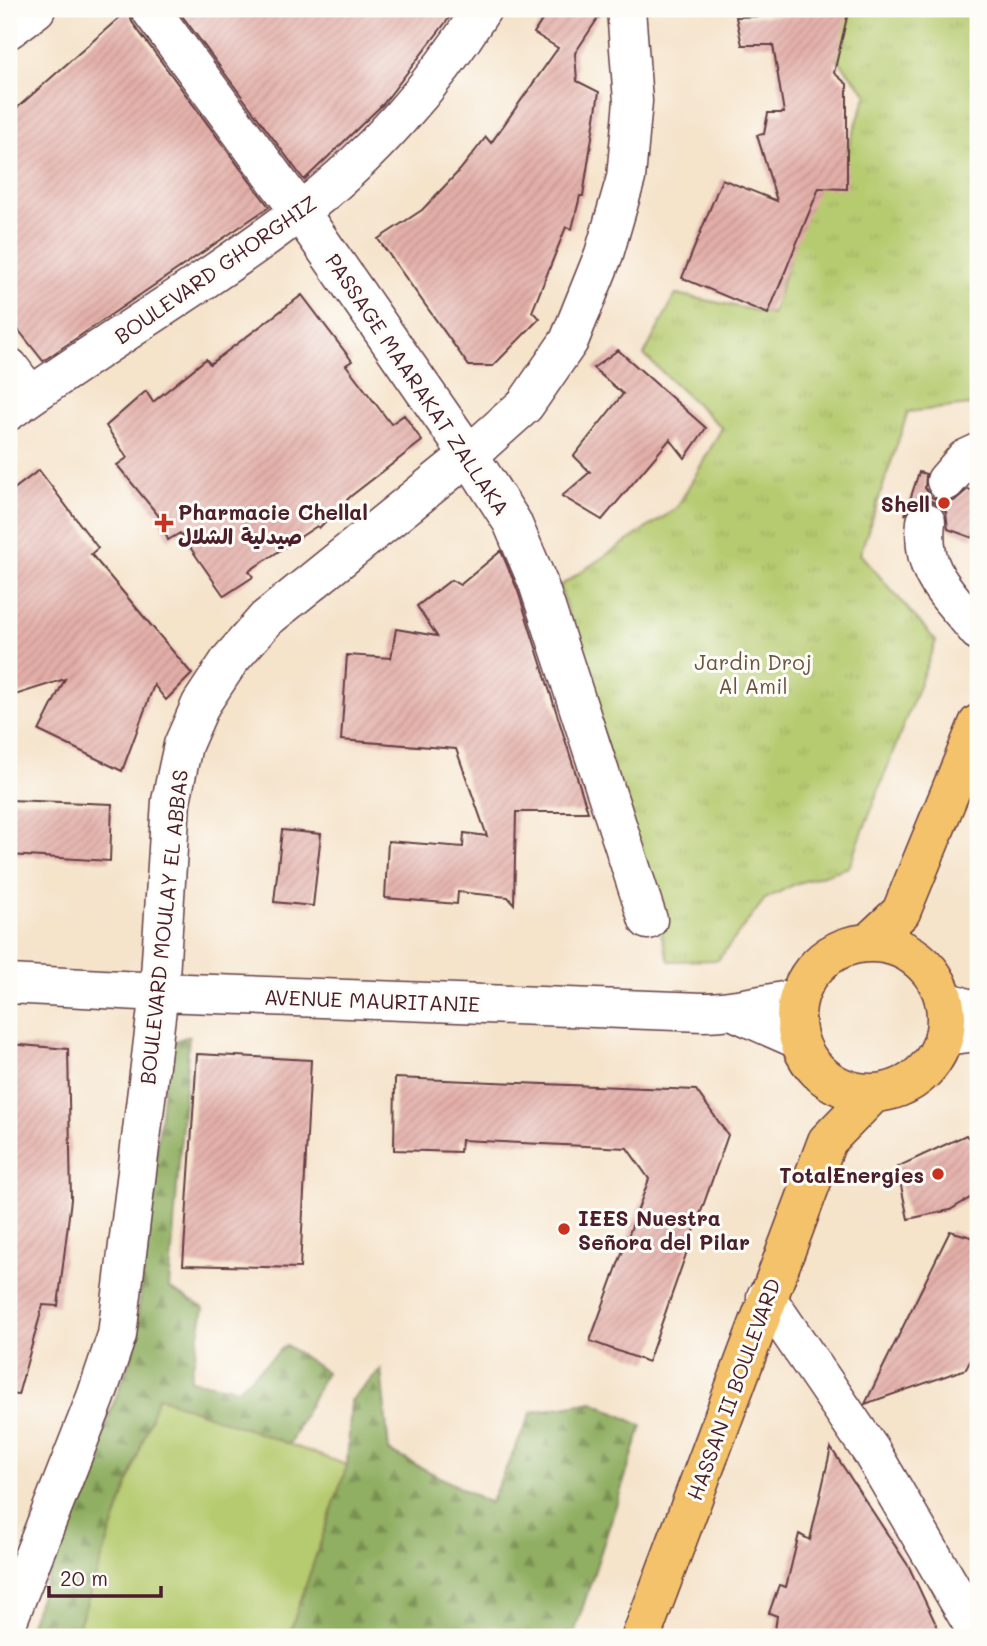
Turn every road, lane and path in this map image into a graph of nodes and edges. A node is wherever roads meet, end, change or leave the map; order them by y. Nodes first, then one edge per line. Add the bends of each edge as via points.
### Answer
1 (36, 9) edge
2 (150, 9) edge
3 (482, 9) edge
4 (626, 9) edge
5 (9, 29) edge
6 (300, 212) junction
7 (16, 391) edge
8 (978, 453) edge
9 (470, 455) junction
10 (946, 481) dead end
11 (926, 522) dead end
12 (978, 631) edge
13 (978, 724) edge
14 (901, 912) junction
15 (648, 920) dead end
16 (869, 942) junction
17 (909, 953) junction
18 (9, 984) edge
19 (159, 992) junction
20 (797, 999) junction
21 (736, 1012) junction
22 (961, 1020) edge
23 (806, 1055) junction
24 (872, 1095) junction
25 (827, 1141) junction
26 (766, 1297) junction
27 (9, 1618) edge
28 (976, 1624) edge
29 (641, 1637) edge

1 - 5 street
2 - 6 street, PASSAGE MAARAKAT ZALLAKA
3 - 6 street, BOULEVARD GHORGHIZ via 419,95 372,147
4 - 9 street, BOULEVARD MOULAY EL ABBAS via 633,101 626,178 604,254 569,341 525,405
6 - 7 street, BOULEVARD GHORGHIZ via 150,317
6 - 9 street, PASSAGE MAARAKAT ZALLAKA
8 - 10 street via 965,459
9 - 15 street, PASSAGE MAARAKAT ZALLAKA via 512,522 538,583
9 - 19 street, BOULEVARD MOULAY EL ABBAS via 266,619 230,660 201,704 183,745 172,801
11 - 12 street via 926,561
13 - 14 main road
14 - 16 main road
14 - 17 main road
16 - 17 main road
16 - 20 main road via 824,958 807,976
17 - 22 main road via 937,981
18 - 19 street, AVENUE MAURITANIE
19 - 21 street, AVENUE MAURITANIE
19 - 27 street, BOULEVARD MOULAY EL ABBAS via 117,1335
20 - 21 street, AVENUE MAURITANIE
20 - 23 main road via 794,1019
21 - 23 street, AVENUE MAURITANIE
22 - 24 main road via 930,1066 904,1087
23 - 24 main road via 841,1089
23 - 25 main road
24 - 25 main road, HASSAN II BOULEVARD
25 - 26 main road, HASSAN II BOULEVARD
26 - 28 street via 871,1451
26 - 29 main road, HASSAN II BOULEVARD

